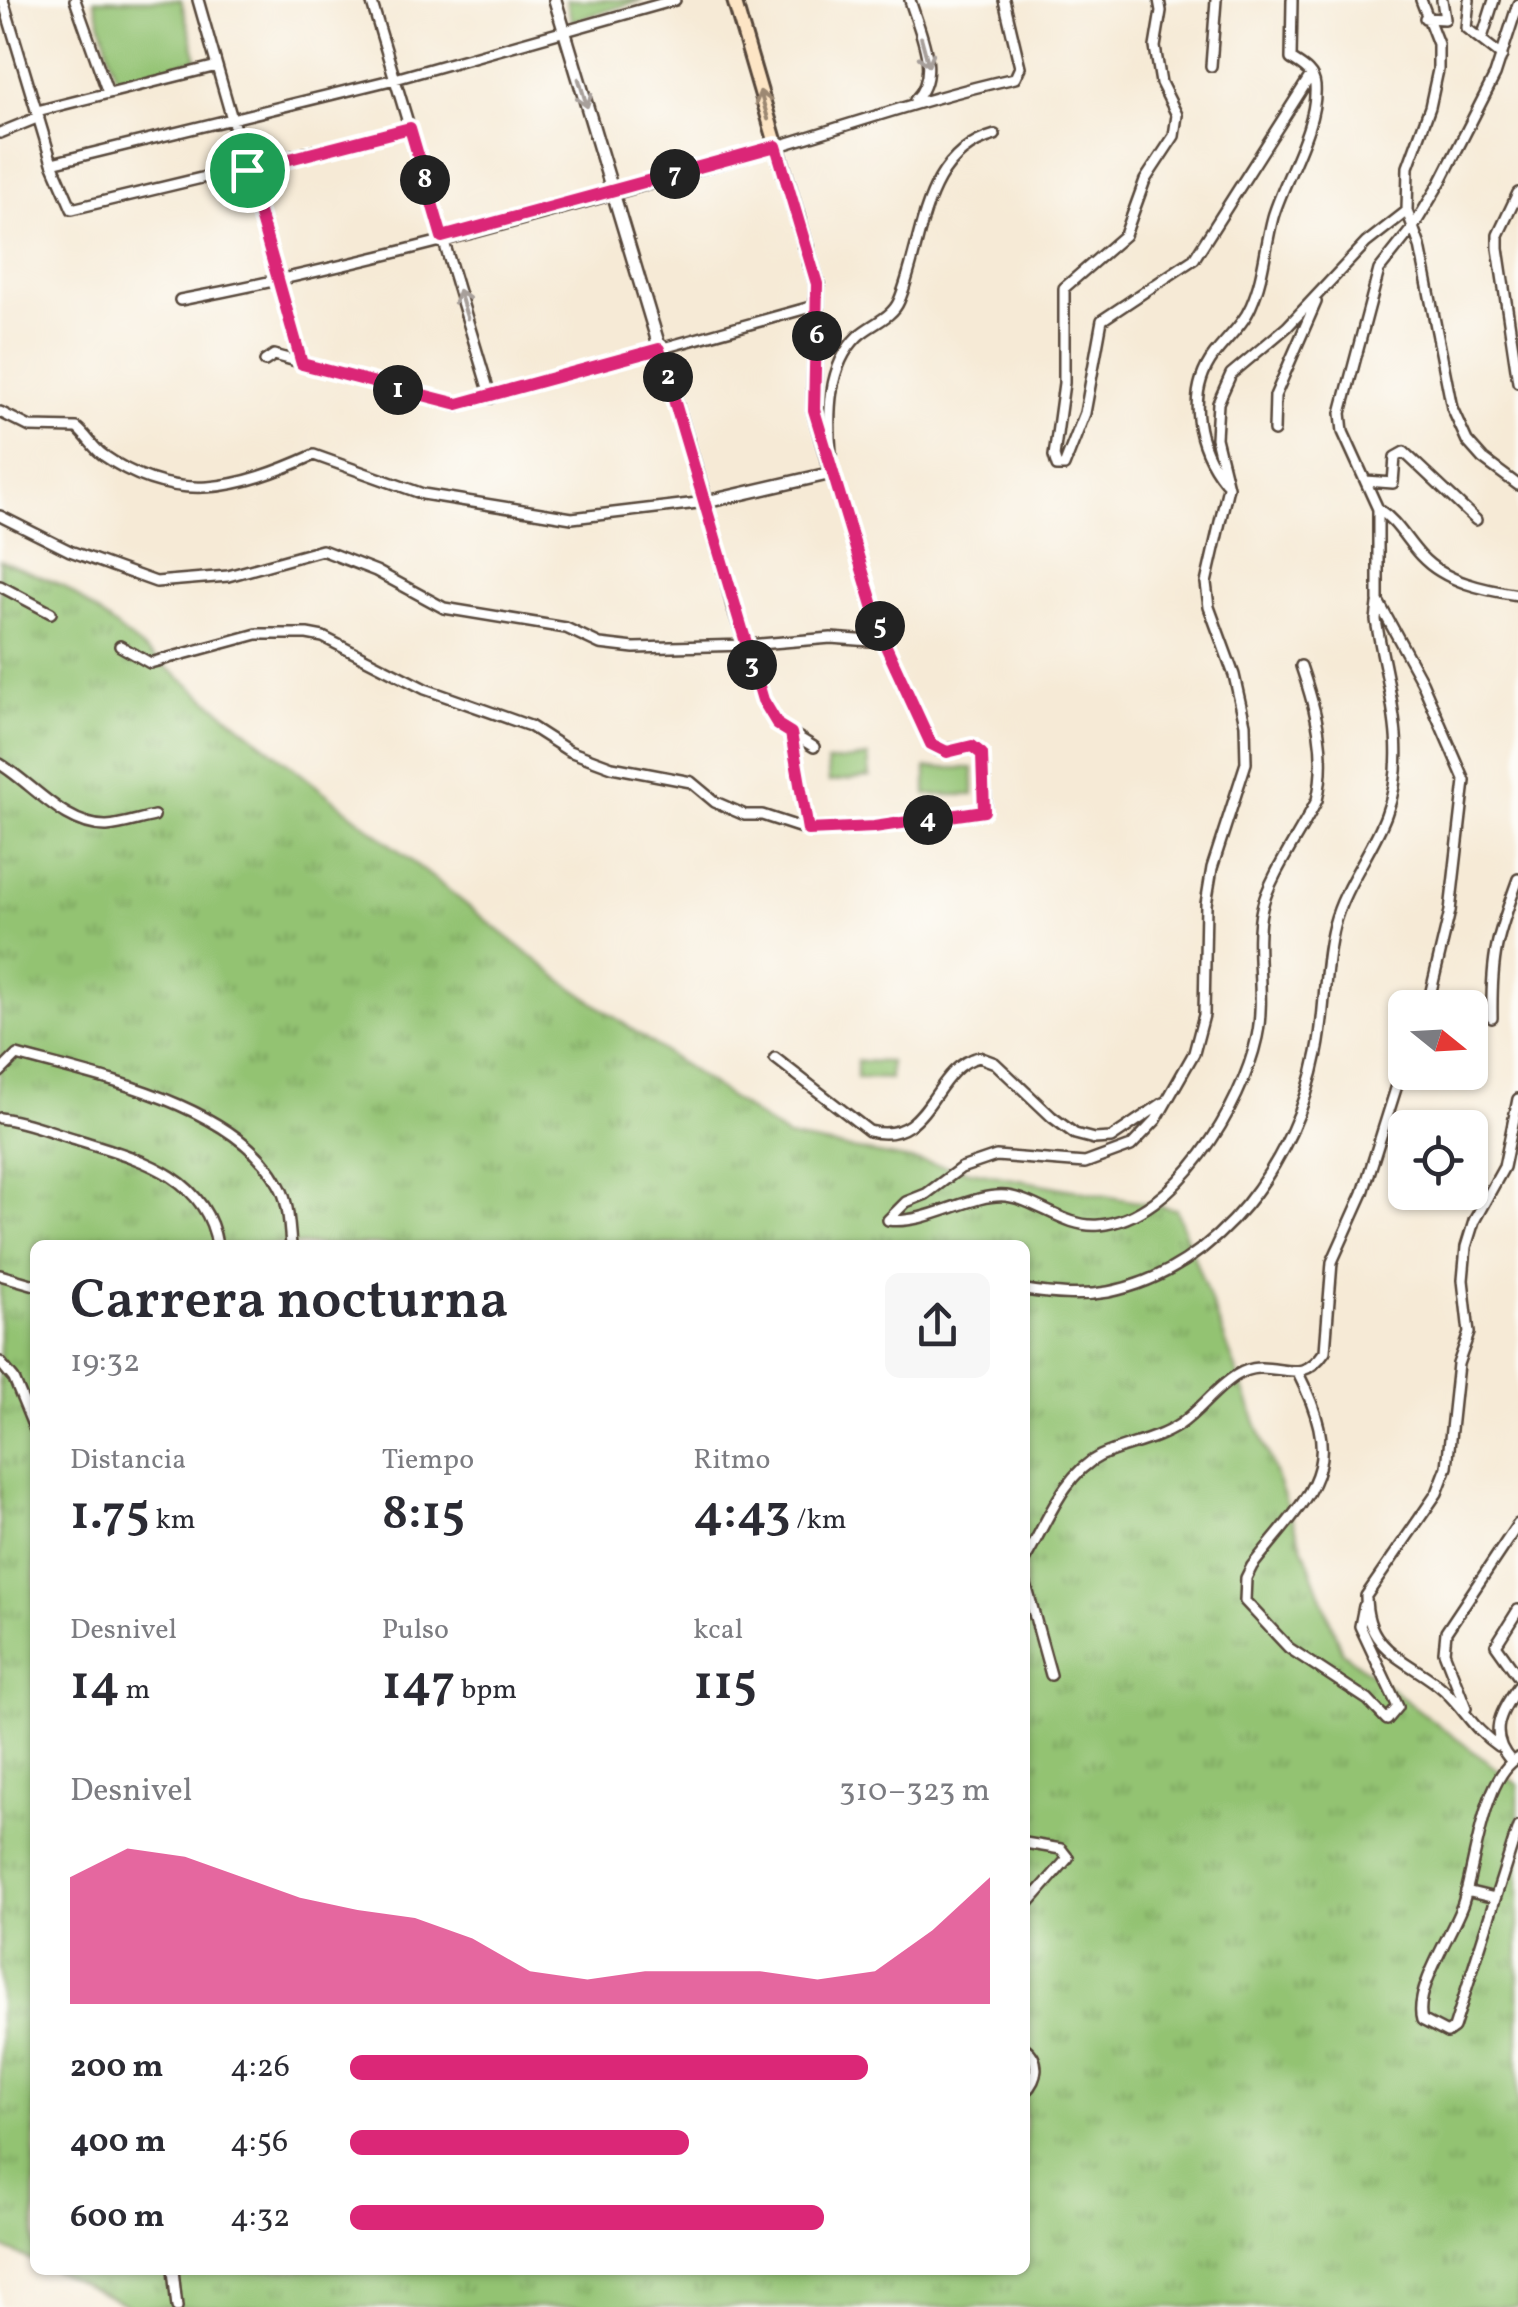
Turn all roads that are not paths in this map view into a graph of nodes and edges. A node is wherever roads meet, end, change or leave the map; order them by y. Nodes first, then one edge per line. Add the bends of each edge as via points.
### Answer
1 (3, 0) edge
2 (75, 0) edge
3 (198, 0) edge
4 (371, 0) edge
5 (555, 0) edge
6 (675, 0) edge
7 (734, 0) edge
8 (910, 0) edge
9 (1004, 0) edge
10 (1158, 0) edge
11 (1216, 0) edge
12 (1292, 0) edge
13 (1420, 0) edge
14 (1442, 0) edge
15 (1469, 0) edge
16 (1494, 0) edge
17 (1518, 4) edge
18 (1425, 18) junction
19 (1444, 19) junction
20 (1466, 28) junction
21 (564, 31) junction
22 (1482, 38) junction
23 (1502, 56) junction
24 (216, 66) junction
25 (1211, 66) dead end
26 (1312, 75) junction
27 (395, 79) junction
28 (108, 92) junction
29 (914, 101) junction
30 (38, 114) junction
31 (233, 122) junction
32 (410, 128) junction
33 (0, 133) edge
34 (994, 136) dead end
35 (776, 146) junction
36 (52, 163) junction
37 (247, 170) junction
38 (612, 192) junction
39 (1518, 193) edge
40 (1407, 212) junction
41 (1414, 226) junction
42 (442, 237) junction
43 (280, 281) junction
44 (1319, 295) junction
45 (180, 300) dead end
46 (818, 305) junction
47 (659, 349) junction
48 (265, 362) dead end
49 (302, 364) junction
50 (1518, 382) edge
51 (491, 398) junction
52 (0, 412) edge
53 (1274, 431) dead end
54 (832, 472) junction
55 (1366, 481) junction
56 (1518, 484) edge
57 (1228, 487) junction
58 (706, 502) junction
59 (1378, 509) junction
60 (0, 516) edge
61 (1476, 520) dead end
62 (0, 586) edge
63 (1518, 595) edge
64 (1378, 601) junction
65 (50, 613) dead end
66 (884, 642) junction
67 (747, 645) junction
68 (120, 646) dead end
69 (1301, 666) dead end
70 (791, 733) junction
71 (814, 747) dead end
72 (0, 764) edge
73 (154, 816) dead end
74 (808, 830) junction
75 (1518, 879) edge
76 (1432, 990) edge
77 (1492, 1018) dead end
78 (776, 1058) dead end
79 (0, 1072) edge
80 (1396, 1090) edge
81 (1169, 1098) junction
82 (1518, 1099) edge
83 (0, 1118) edge
84 (216, 1240) edge
85 (290, 1240) edge
86 (0, 1275) edge
87 (30, 1284) edge
88 (1030, 1291) edge
89 (0, 1362) edge
90 (1298, 1373) junction
91 (30, 1418) edge
92 (1518, 1524) edge
93 (1030, 1551) edge
94 (1366, 1596) junction
95 (1030, 1599) edge
96 (1518, 1610) edge
97 (1051, 1675) dead end
98 (1518, 1676) edge
99 (1518, 1687) edge
100 (1467, 1710) junction
101 (1498, 1746) junction
102 (1515, 1759) edge
103 (1518, 1826) edge
104 (1030, 1844) edge
105 (1466, 1890) junction
106 (1495, 1898) junction
107 (1030, 1901) edge
108 (1030, 2055) edge
109 (1030, 2085) edge
110 (174, 2275) edge
111 (177, 2307) edge

1 - 30 street
2 - 28 street
3 - 24 street
4 - 27 street
5 - 21 street
6 - 21 street
35 -> 7 main road
8 -> 29 street via 929,68
9 - 29 street via 1020,67 1016,78
10 - 26 street via 1157,67 1177,125 1139,192 1125,235 1064,288 1057,466 1071,458 1085,413 1102,320 1188,266
11 - 25 street
12 - 26 street via 1291,58
13 - 18 street
14 - 19 street
15 - 20 street
16 - 22 street
17 - 23 street
18 - 19 street
18 - 40 street via 1438,44 1438,70 1408,167
19 - 20 street
20 - 22 street
21 - 27 street
21 -> 38 street
22 - 23 street
23 - 41 street
24 - 28 street
24 - 31 street
26 - 57 street via 1309,117 1273,216 1260,284 1248,312 1211,358 1197,406 1201,442
27 - 31 street
27 - 32 street
28 - 30 street
29 - 35 street
30 - 33 street
30 - 36 street
31 - 36 street
31 - 37 street
32 - 37 street
32 - 42 street
34 - 54 street via 963,147 944,172 914,238 897,306 856,338 842,361 828,406
35 - 38 street
35 - 46 main road
36 - 37 street via 76,210
37 - 43 street
38 - 42 street
38 - 47 street
39 - 50 street via 1498,248
40 - 41 street
40 - 44 street via 1366,243
41 - 55 street via 1379,270 1340,412
41 - 56 street via 1452,408 1475,450
42 - 43 street
51 -> 42 street
43 - 45 street
43 - 49 street
44 - 53 street via 1274,396
44 - 57 street via 1222,388 1215,420
46 - 47 street
46 - 54 main road via 814,410
47 - 51 street
47 - 58 street
48 - 49 street via 274,355
49 - 51 street via 458,404
52 - 58 street via 30,428 76,428 100,453 162,486 250,480 314,456 423,494 572,518
54 - 58 street
54 - 66 street
55 - 59 street
55 - 61 street via 1393,482 1395,457 1404,452
57 - 81 street via 1208,570 1209,607 1246,724 1246,762 1206,904 1204,1015 1194,1053
58 - 67 street
59 - 63 street via 1435,568 1464,583
59 - 64 street
60 - 67 street via 156,582 228,576 322,550 444,608 566,628 600,644
62 - 65 street
64 - 76 street via 1422,682 1466,791
64 - 88 street via 1398,768 1388,812 1334,923 1318,1053 1279,1154 1248,1206 1184,1260 1108,1292
66 - 67 street via 832,638
66 - 74 street via 938,750 972,746 982,754 984,811
67 - 70 street via 769,713
68 - 74 street via 150,662 257,634 323,637 425,689 530,726 569,750 684,780 744,815
69 - 81 street via 1319,720 1322,781 1262,910 1257,1036 1243,1081 1175,1188 1156,1205 1096,1225 999,1196 935,1216 888,1220 961,1168 996,1156 1085,1163 1109,1157 1132,1146
70 - 71 street
70 - 74 street
72 - 73 street via 84,822 106,826
75 - 77 street via 1497,930
78 - 81 street via 879,1134 922,1116 959,1067 979,1056 1074,1134 1094,1139 1111,1138
79 - 85 street via 17,1054 184,1107 271,1173 285,1200
80 - 90 street via 1363,1194 1332,1262 1325,1350
82 - 94 street via 1504,1167 1466,1247 1469,1333 1458,1364 1447,1468
83 - 84 street via 166,1172 196,1194
86 - 87 street
89 - 91 street
90 - 93 street via 1254,1368 1237,1374 1182,1423 1098,1457 1060,1494
90 - 94 street via 1318,1413 1323,1460 1252,1566 1245,1600 1289,1648 1388,1720 1398,1707 1360,1626
92 - 100 street via 1446,1632 1444,1652
94 - 100 street via 1379,1640
95 - 97 street
96 - 98 street via 1496,1644
99 - 101 street via 1499,1718
100 - 101 street via 1476,1732
101 - 102 street
102 - 105 street via 1490,1799
103 - 106 street
104 - 107 street via 1061,1849 1068,1858
105 - 106 street
105 - 106 street via 1420,2011 1422,2020 1447,2033
108 - 109 street via 1036,2077
110 - 111 street

